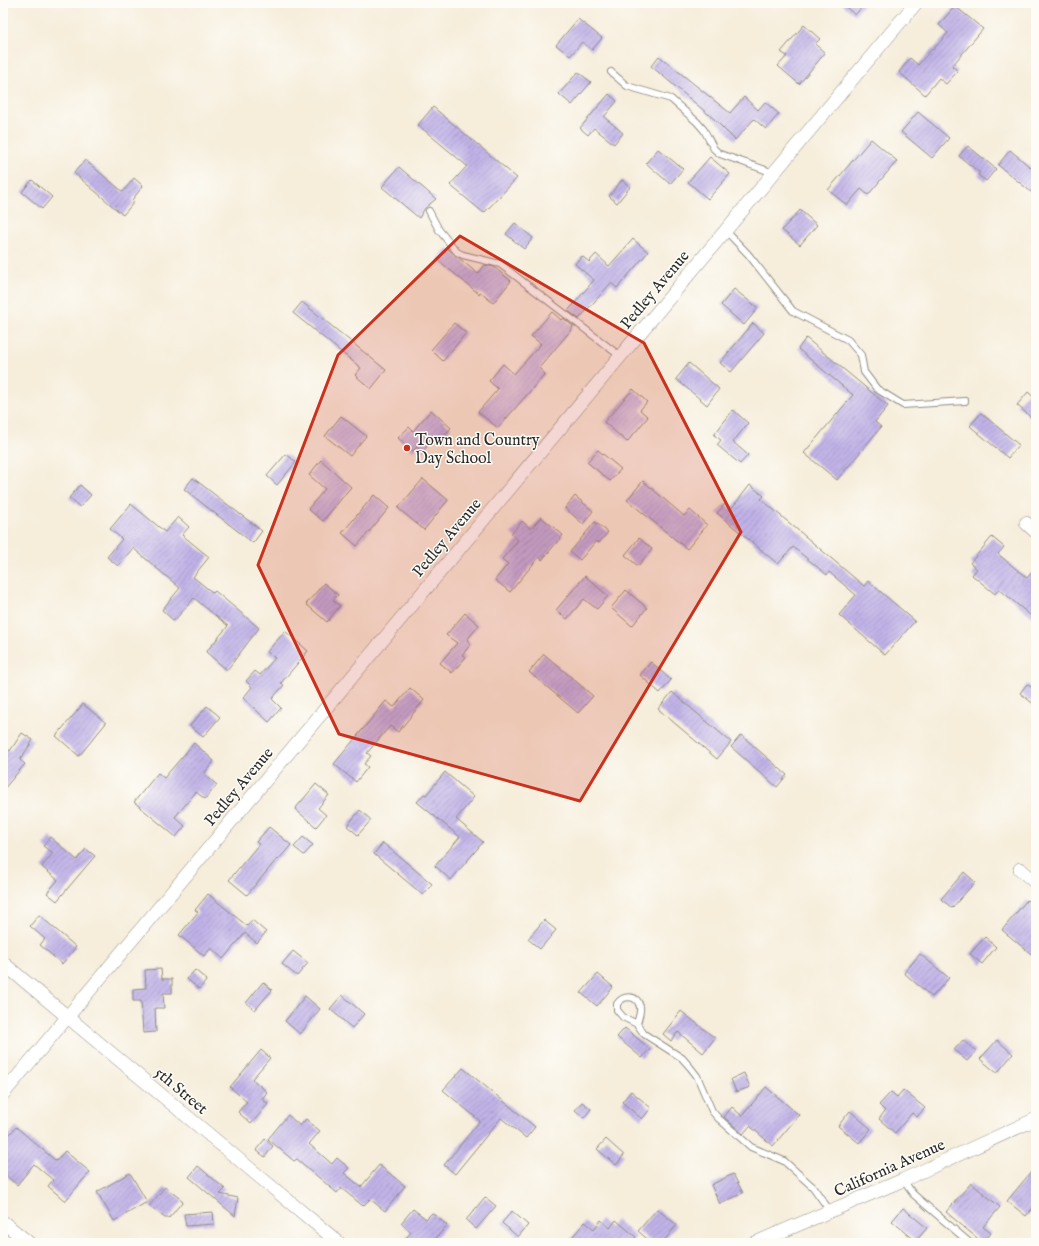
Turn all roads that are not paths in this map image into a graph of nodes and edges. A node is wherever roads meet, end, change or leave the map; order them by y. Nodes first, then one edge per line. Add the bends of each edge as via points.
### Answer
1 (916, 3) edge
2 (611, 72) dead end
3 (774, 173) junction
4 (429, 211) dead end
5 (726, 230) junction
6 (620, 356) junction
7 (965, 401) dead end
8 (1020, 869) dead end
9 (1036, 883) edge
10 (3, 963) edge
11 (67, 1017) junction
12 (637, 1024) junction
13 (3, 1094) edge
14 (1036, 1119) edge
15 (903, 1180) junction
16 (830, 1211) junction
17 (3, 1222) edge
18 (780, 1238) edge
19 (29, 1243) edge
20 (339, 1243) edge
21 (755, 1243) edge
22 (970, 1243) edge

1 - 3 street, Pedley Avenue
2 - 3 lane via 627,86 671,99 697,122 720,154
3 - 5 street, Pedley Avenue
4 - 6 lane via 442,234 457,252 500,264
5 - 6 street, Pedley Avenue
5 - 7 lane via 793,311 848,340 860,355 864,372 877,389 903,405
6 - 11 street, Pedley Avenue
8 - 9 street
10 - 11 street, 5th Street
11 - 13 street, Pedley Avenue
11 - 20 street, 5th Street
12 - 12 lane via 640,1008 638,1002 626,996 621,998 617,1004 618,1010 623,1017
12 - 16 lane via 644,1034 682,1058 690,1067 697,1076 712,1111 722,1123 751,1147 784,1161 813,1187
14 - 15 street, California Avenue
15 - 16 street, California Avenue
15 - 22 lane via 913,1194
16 - 18 street, California Avenue
17 - 19 street
18 - 21 street, California Avenue

